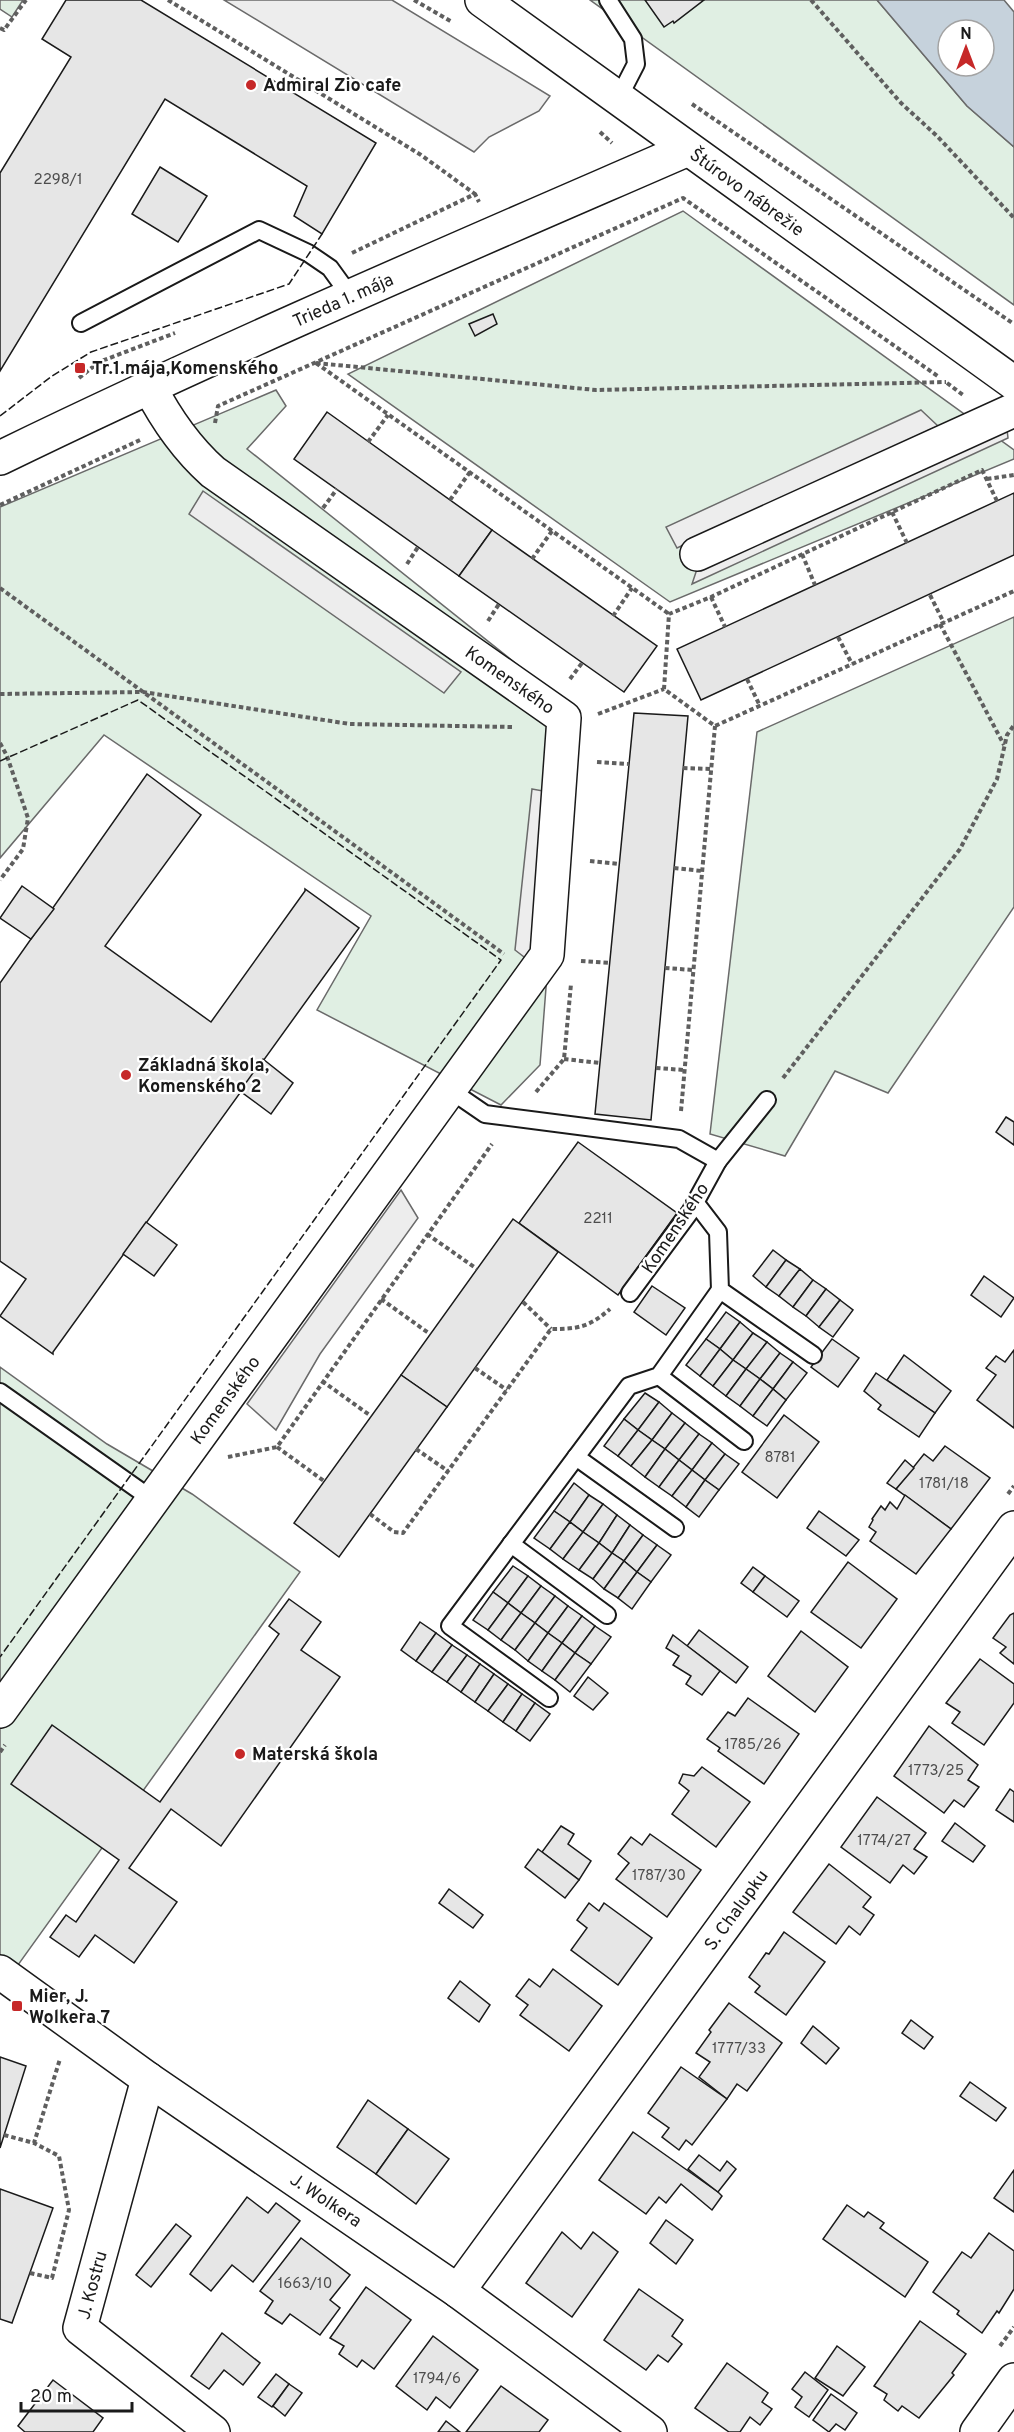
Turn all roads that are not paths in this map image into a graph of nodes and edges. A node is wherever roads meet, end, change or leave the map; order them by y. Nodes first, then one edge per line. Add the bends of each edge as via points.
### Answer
1 (482, 0) edge
2 (608, 0) edge
3 (618, 99) junction
4 (688, 150) junction
5 (351, 297) junction
6 (81, 323) dead end
7 (1014, 382) edge
8 (149, 386) junction
9 (1004, 415) edge
10 (0, 458) edge
11 (697, 554) dead end
12 (450, 1090) junction
13 (766, 1100) road end
14 (718, 1161) junction
15 (695, 1202) junction
16 (720, 1290) junction
17 (630, 1293) road end
18 (813, 1355) dead end
19 (659, 1376) junction
20 (0, 1392) edge
21 (744, 1441) dead end
22 (576, 1457) junction
23 (153, 1500) junction
24 (675, 1528) dead end
25 (1014, 1528) edge
26 (511, 1544) junction
27 (606, 1615) dead end
28 (549, 1698) dead end
29 (0, 1711) edge
30 (0, 1971) edge
31 (148, 2079) junction
32 (458, 2290) junction
33 (1014, 2380) edge
34 (213, 2432) edge
35 (650, 2432) edge
36 (977, 2432) edge

1 - 3 street, Štúrovo nábrežie
2 - 3 lane via 633,39 636,64
3 - 4 street, Štúrovo nábrežie
4 - 5 street, Trieda 1. mája
4 - 7 street, Štúrovo nábrežie
5 - 6 lane via 330,268 259,230
5 - 8 street, Trieda 1. mája
8 - 10 street, Trieda 1. mája
8 - 12 street, Komenského via 171,426 213,471 564,717 547,956
9 - 11 street
12 - 14 lane, Komenského via 485,1114 679,1139
12 - 23 street, Komenského
13 - 14 lane, Komenského
14 - 15 lane, Komenského
15 - 16 lane via 718,1232
15 - 17 lane, Komenského
16 - 18 lane
16 - 19 lane
19 - 21 lane
19 - 22 lane via 629,1386
20 - 23 lane
22 - 24 lane
22 - 26 lane
23 - 29 street, Komenského
25 - 32 street, S. Chalupku
26 - 27 lane
26 - 28 lane via 450,1626
30 - 31 street, J. Wolkera
31 - 32 street, J. Wolkera
31 - 34 street, J. Kostru via 81,2328
32 - 35 street, J. Wolkera
33 - 36 street

